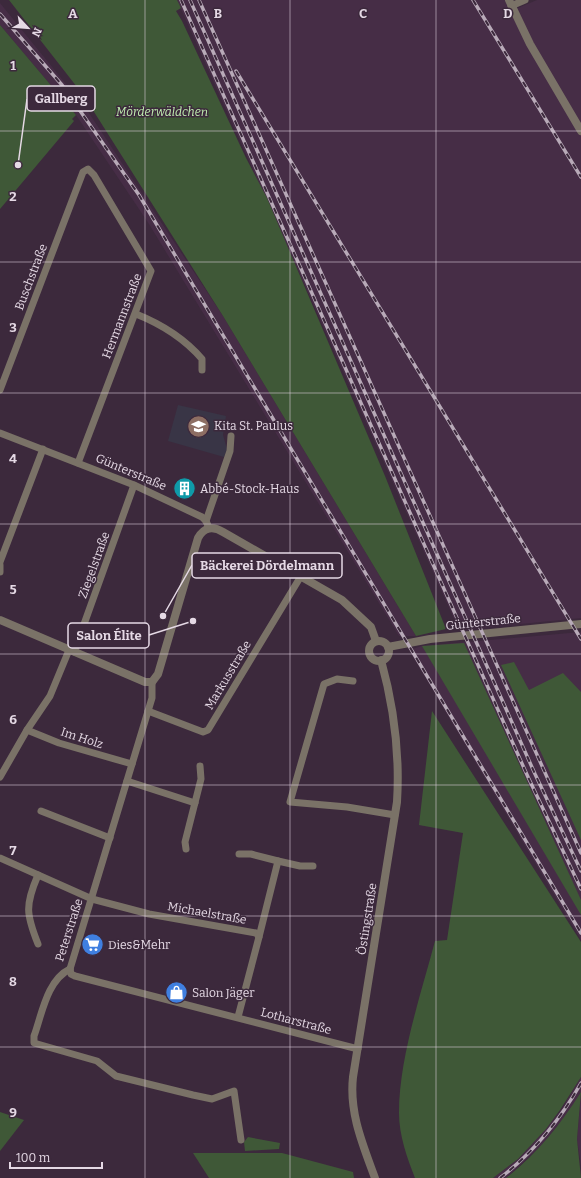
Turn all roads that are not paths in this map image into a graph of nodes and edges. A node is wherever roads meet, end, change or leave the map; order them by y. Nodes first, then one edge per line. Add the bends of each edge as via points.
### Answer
1 (525, 0) edge
2 (510, 3) edge
3 (581, 131) edge
4 (83, 172) joint
5 (136, 314) junction
6 (202, 370) dead end
7 (0, 390) edge
8 (0, 433) edge
9 (230, 436) dead end
10 (43, 449) junction
11 (78, 463) junction
12 (134, 485) junction
13 (208, 525) junction
14 (0, 564) edge
15 (0, 572) edge
16 (301, 576) junction
17 (0, 620) edge
18 (581, 624) edge
19 (376, 641) junction
20 (388, 646) junction
21 (71, 651) junction
22 (381, 660) junction
23 (353, 681) dead end
24 (152, 682) junction
25 (148, 711) junction
26 (28, 730) junction
27 (132, 764) junction
28 (200, 766) dead end
29 (0, 776) edge
30 (127, 781) junction
31 (195, 803) junction
32 (41, 811) dead end
33 (395, 815) junction
34 (110, 838) junction
35 (186, 849) dead end
36 (240, 854) dead end
37 (0, 858) edge
38 (278, 860) junction
39 (313, 866) dead end
40 (38, 875) junction
41 (92, 899) junction
42 (259, 937) junction
43 (38, 944) dead end
44 (70, 970) junction
45 (238, 1017) junction
46 (358, 1049) junction
47 (241, 1140) dead end
48 (375, 1178) edge

1 - 2 street
2 - 3 street via 530,44
4 - 5 street, Hermannstraße via 88,170 94,175 150,268 150,276
4 - 7 street, Buschstraße
5 - 6 street via 157,323 180,338 202,359
5 - 11 street, Hermannstraße
8 - 10 street, Günterstraße
9 - 13 street, Peterstraße via 230,451
10 - 11 street, Günterstraße
10 - 14 street
11 - 12 street, Günterstraße
12 - 13 street, Günterstraße via 195,513
12 - 21 street, Ziegelstraße
13 - 16 street, Günterstraße
13 - 24 street, Peterstraße via 198,538 158,674
14 - 15 street
16 - 19 street, Günterstraße via 351,607 371,627
16 - 25 street, Markusstraße via 208,730 203,732
17 - 21 street
18 - 20 street, Günterstraße via 422,640
19 - 20 street via 382,641
19 - 22 street via 371,645 370,655 375,660
20 - 22 street via 388,655
21 - 24 street via 145,682
21 - 26 street, Ziegelstraße via 50,696
22 - 33 street, Östingstraße via 389,687 398,747 399,770
23 - 33 street via 337,679 324,684 290,802 348,807
24 - 25 street, Peterstraße via 152,698
25 - 27 street, Peterstraße
26 - 27 street, Im Holz via 59,743
26 - 29 street, Ziegelstraße
27 - 30 street, Peterstraße
28 - 31 street via 201,779
30 - 31 street
30 - 34 street, Peterstraße
31 - 35 street via 185,842
32 - 34 street
33 - 46 street, Östingstraße
34 - 41 street, Peterstraße
36 - 38 street
37 - 40 street, Michaelstraße
38 - 39 street via 300,866
38 - 42 street
40 - 41 street, Michaelstraße
40 - 43 street via 27,910
41 - 42 street, Michaelstraße via 149,914 256,933
41 - 44 street, Peterstraße
42 - 45 street, Michaelstraße
44 - 45 street, Lotharstraße via 75,976
44 - 47 street, Peterstraße via 58,976 52,986 34,1036 34,1043 97,1061 116,1076 193,1095 212,1099 234,1091
45 - 46 street, Lotharstraße
46 - 48 street, Östingstraße via 352,1087 353,1110 356,1127

